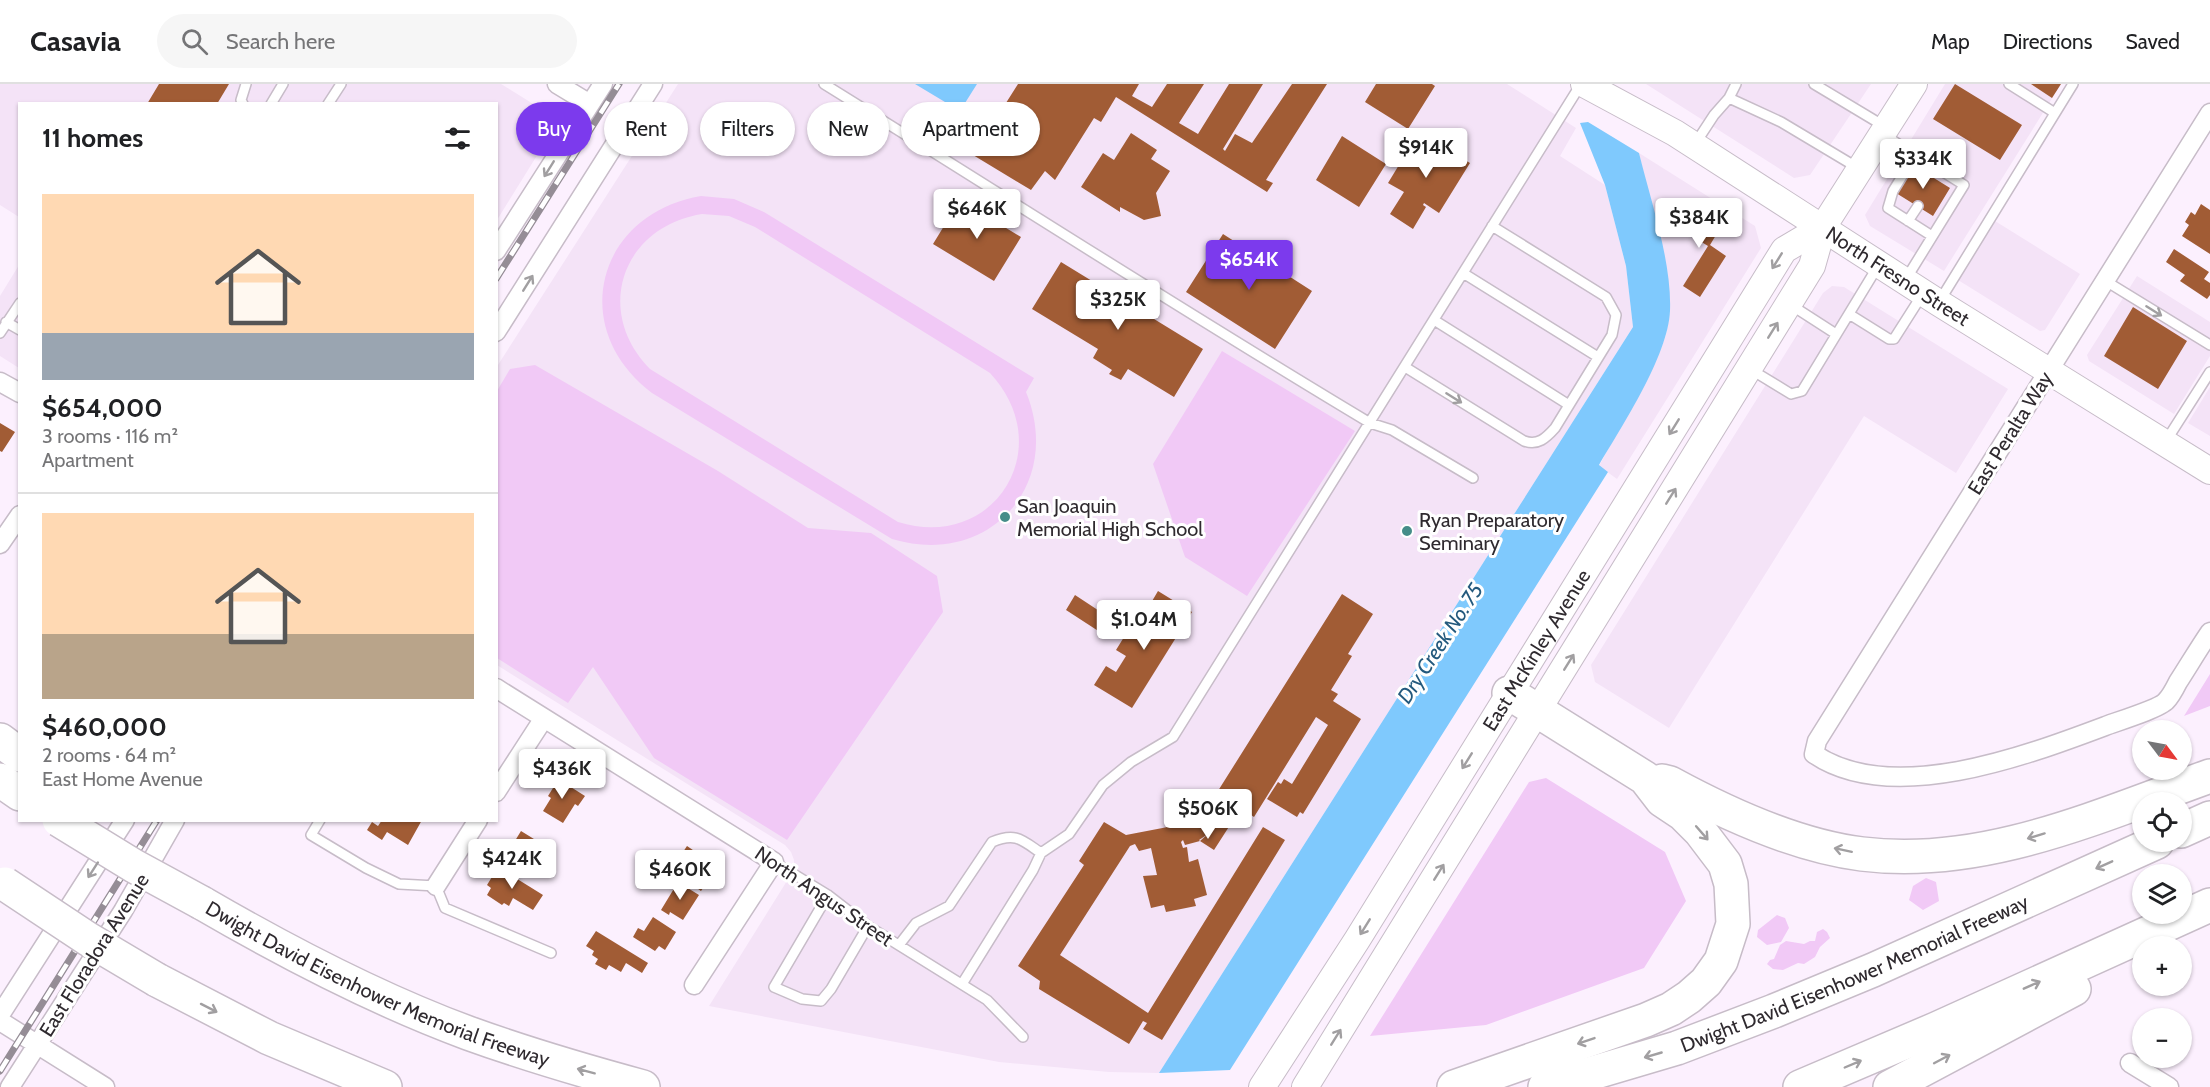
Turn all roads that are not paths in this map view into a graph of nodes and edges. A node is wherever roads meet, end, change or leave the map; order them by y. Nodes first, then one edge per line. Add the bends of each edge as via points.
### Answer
1 (246, 84) edge
2 (283, 84) edge
3 (341, 84) edge
4 (557, 84) edge
5 (603, 84) edge
6 (653, 84) edge
7 (824, 84) edge
8 (1583, 84) edge
9 (1736, 84) edge
10 (1814, 84) edge
11 (1914, 84) edge
12 (2009, 84) edge
13 (2073, 84) edge
14 (1729, 98) junction
15 (242, 102) edge
16 (272, 102) edge
17 (329, 102) edge
18 (587, 102) edge
19 (591, 102) edge
20 (2055, 113) junction
21 (2210, 113) edge
22 (1884, 131) junction
23 (1694, 145) junction
24 (1915, 154) junction
25 (557, 156) edge
26 (1860, 169) junction
27 (1918, 206) dead end
28 (1908, 221) junction
29 (1492, 226) junction
30 (1823, 227) junction
31 (1932, 236) junction
32 (498, 248) edge
33 (1879, 264) junction
34 (1463, 273) junction
35 (2104, 280) junction
36 (1922, 292) junction
37 (1789, 304) junction
38 (18, 306) edge
39 (1849, 314) junction
40 (1434, 320) junction
41 (6, 322) junction
42 (18, 329) edge
43 (498, 329) edge
44 (0, 333) edge
45 (1836, 334) junction
46 (2210, 345) edge
47 (1598, 357) junction
48 (1405, 367) junction
49 (1750, 368) junction
50 (2048, 371) junction
51 (2210, 372) edge
52 (0, 382) edge
53 (18, 392) edge
54 (1569, 405) junction
55 (1370, 423) junction
56 (2165, 443) junction
57 (2210, 471) edge
58 (1473, 478) dead end
59 (18, 518) edge
60 (0, 544) edge
61 (2210, 632) edge
62 (498, 689) edge
63 (1509, 693) junction
64 (1538, 712) junction
65 (544, 718) junction
66 (0, 740) edge
67 (18, 754) edge
68 (2210, 776) edge
69 (1645, 778) junction
70 (0, 780) edge
71 (498, 789) edge
72 (18, 793) edge
73 (2210, 818) edge
74 (61, 822) edge
75 (104, 822) edge
76 (124, 822) edge
77 (174, 822) edge
78 (319, 822) edge
79 (477, 822) edge
80 (2192, 826) edge
81 (2135, 852) edge
82 (1041, 853) junction
83 (774, 862) junction
84 (3, 882) edge
85 (436, 886) junction
86 (828, 895) junction
87 (202, 903) junction
88 (2210, 905) edge
89 (2210, 920) edge
90 (867, 926) junction
91 (2179, 936) edge
92 (899, 945) junction
93 (551, 953) dead end
94 (2132, 960) edge
95 (962, 984) junction
96 (694, 985) dead end
97 (0, 1016) edge
98 (0, 1021) edge
99 (1023, 1036) dead end
100 (269, 1038) junction
101 (38, 1044) junction
102 (2130, 1063) dead end
103 (10, 1087) edge
104 (105, 1087) edge
105 (352, 1087) edge
106 (385, 1087) edge
107 (643, 1087) edge
108 (1262, 1087) edge
109 (1305, 1087) edge
110 (1454, 1087) edge
111 (1545, 1087) edge
112 (1800, 1087) edge
113 (1890, 1087) edge
114 (2169, 1087) edge

1 - 15 lane
2 - 16 lane
3 - 17 lane
4 - 18 street
5 - 19 street
43 -> 6 street
7 - 55 lane
8 - 23 main road, North Fresno Street
8 - 29 lane
9 - 14 lane
10 - 22 lane
11 - 22 main road, East McKinley Avenue
12 - 20 lane
13 - 20 lane
14 - 23 lane
14 - 26 lane via 1781,122
20 - 36 lane
21 - 35 street, East Peralta Way
22 - 24 lane
22 - 26 main road, East McKinley Avenue
23 - 30 main road, North Fresno Street
24 - 28 lane via 1893,191 1888,208
24 - 31 lane via 1938,174 1964,185
25 -> 32 street
26 - 30 main road, East McKinley Avenue
27 - 28 lane
28 - 31 lane
29 - 34 lane
29 - 47 lane via 1606,297 1616,315 1612,335
30 - 33 main road, North Fresno Street
30 - 37 main road, East McKinley Avenue via 1812,266
30 -> 63 main road, East McKinley Avenue via 1785,250
31 - 36 lane
33 - 36 main road, North Fresno Street
33 - 39 lane
34 - 40 lane
34 - 47 lane
35 -> 46 lane
35 - 50 street, East Peralta Way
36 - 39 lane via 1894,339
36 - 50 main road, North Fresno Street
37 - 45 lane
49 -> 37 main road, East McKinley Avenue
38 - 41 lane
39 - 45 lane
40 - 48 lane
40 - 54 lane
41 - 42 lane
41 - 44 lane
45 - 49 lane via 1802,391 1791,394
47 - 54 lane
48 -> 54 lane via 1531,443 1546,438
48 - 55 lane
64 -> 49 main road, East McKinley Avenue
50 - 56 main road, North Fresno Street
50 - 61 street, East Peralta Way via 1817,741 1814,754 1842,769 1876,775 1934,774 2002,762 2165,703
51 - 56 lane
52 - 53 street
55 - 58 lane via 1392,430
55 - 82 lane via 1173,737 1131,762 1103,785 1069,834
56 - 57 main road, North Fresno Street
59 - 60 street
62 - 65 street, North Angus Street
63 - 64 highway
63 -> 108 main road, East McKinley Avenue
64 - 69 highway
109 -> 64 main road, East McKinley Avenue
65 - 71 street
65 - 83 street, North Angus Street
66 - 67 highway
68 -> 69 highway via 2033,838 1965,852 1895,856 1818,845 1730,814 1670,783
69 -> 110 highway via 1662,800 1700,831 1725,864 1731,884 1733,924 1721,961 1706,982 1671,1009
70 - 72 highway
73 - 80 highway
74 - 87 highway, Dwight David Eisenhower Memorial Freeway, bridge
75 - 87 highway, bridge
76 -> 97 street
77 - 101 street, East Floradora Avenue via 123,911
78 - 85 lane via 311,836 366,868 399,884
79 - 85 street
81 -> 111 highway, Dwight David Eisenhower Memorial Freeway via 1774,1011 1677,1048
82 - 92 lane via 1017,837 992,842 949,906 916,922
82 - 95 lane
83 - 86 lane, North Angus Street
83 - 96 street
84 -> 100 highway, bridge via 157,981
85 - 93 lane via 445,908
86 - 90 lane, North Angus Street
86 - 90 lane via 774,987 802,999 821,1001
107 -> 87 highway, Dwight David Eisenhower Memorial Freeway via 479,1037 395,1003 282,949
112 -> 88 highway
89 - 91 highway
90 - 92 lane, North Angus Street
92 - 95 lane, North Angus Street
113 -> 94 highway
95 - 99 lane, North Angus Street via 987,1000
98 - 101 street
100 - 105 highway
100 - 106 highway
101 - 103 street, East Floradora Avenue
101 - 104 street
102 - 114 street

